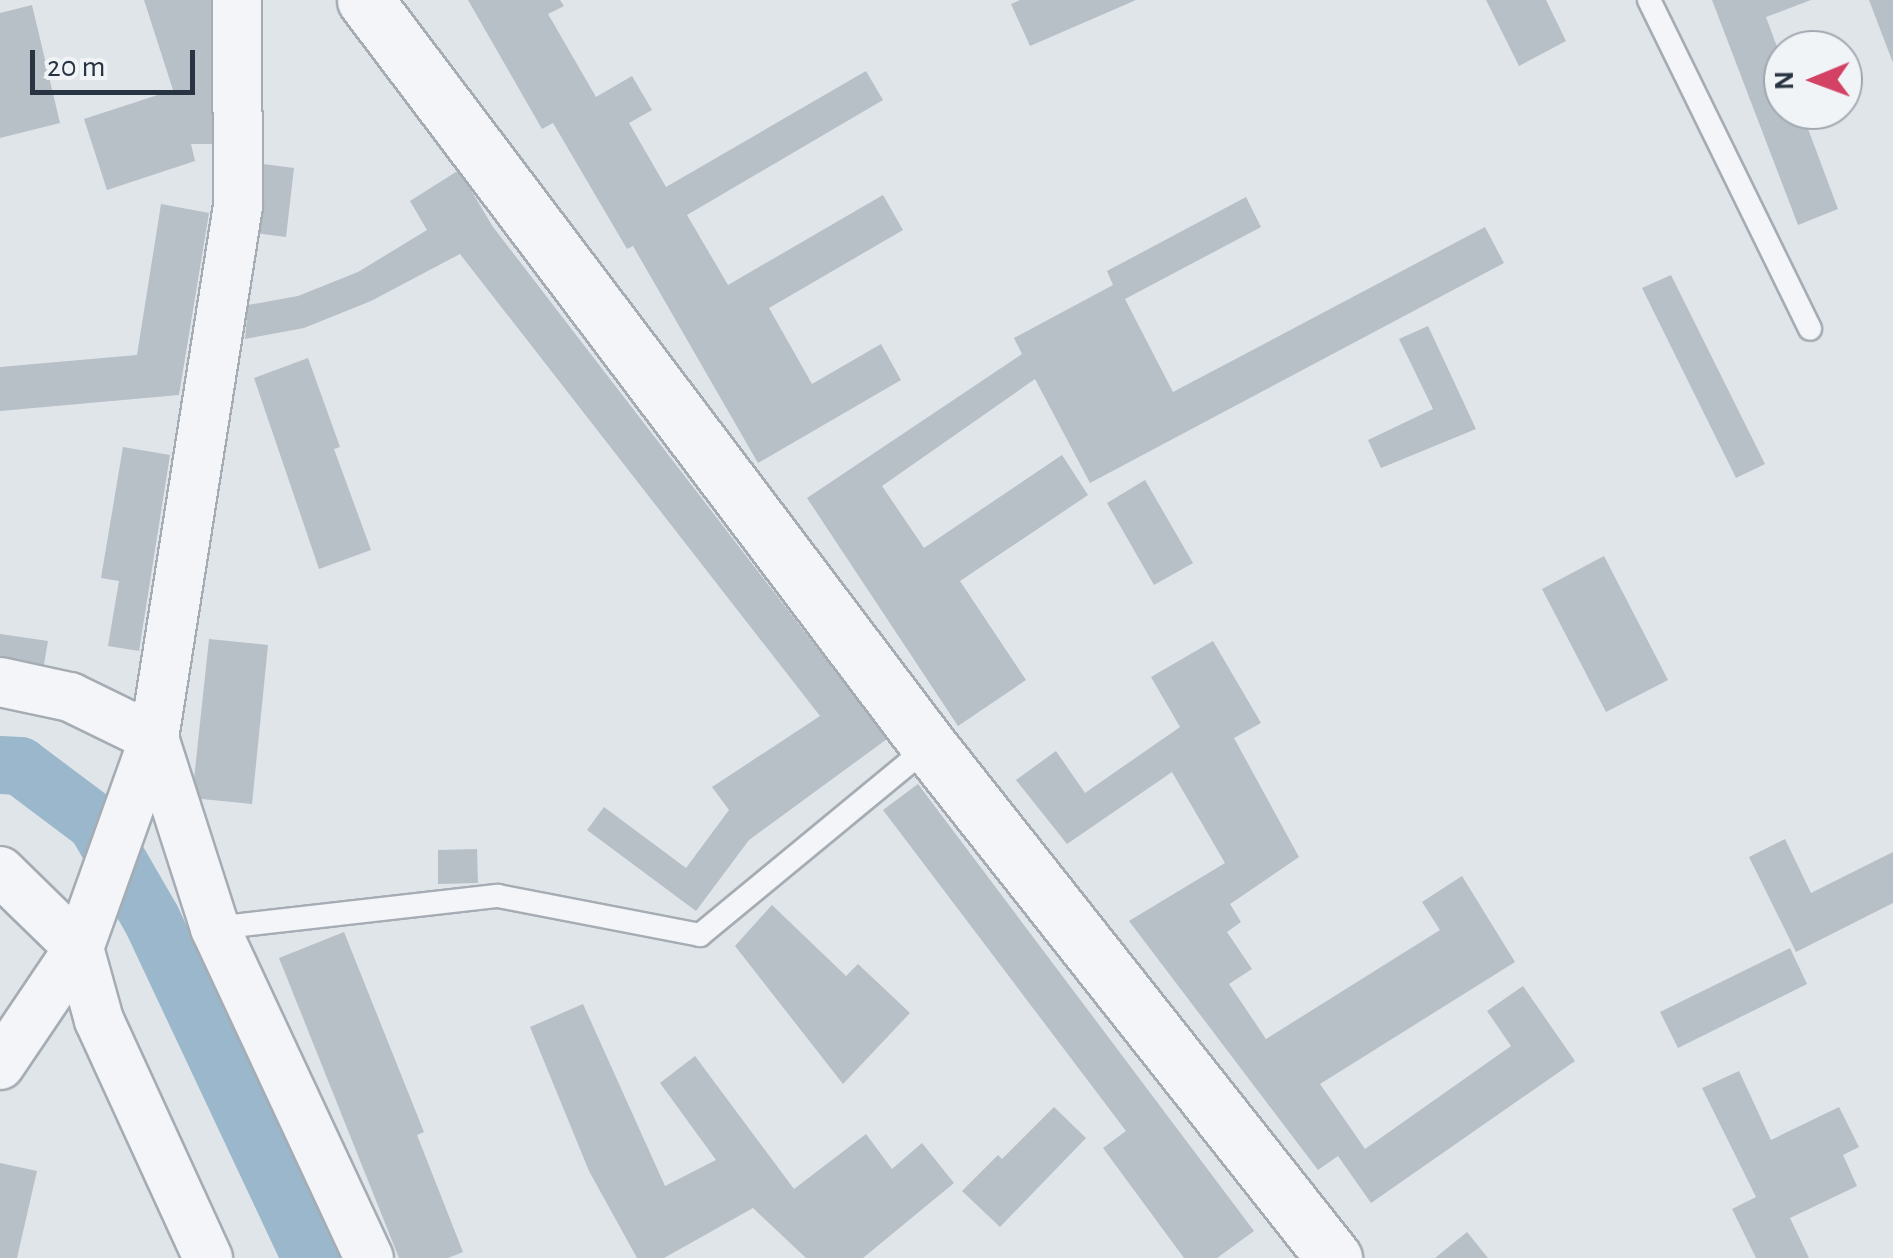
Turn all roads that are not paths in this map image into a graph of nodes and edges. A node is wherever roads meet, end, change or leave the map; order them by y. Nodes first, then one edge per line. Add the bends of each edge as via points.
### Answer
1 (237, 0) edge
2 (365, 0) edge
3 (1649, 0) edge
4 (1810, 329) dead end
5 (0, 682) edge
6 (154, 738) junction
7 (929, 746) junction
8 (0, 871) edge
9 (215, 928) junction
10 (80, 948) junction
11 (0, 1065) edge
12 (208, 1258) edge
13 (369, 1258) edge
14 (1334, 1258) edge

1 - 6 street via 238,206
2 - 7 street
3 - 4 lane
5 - 6 street via 70,697
6 - 9 street
6 - 10 street
7 - 9 lane via 700,935 498,896
7 - 14 street
8 - 10 street
9 - 13 street
10 - 11 street
10 - 12 street via 99,1020

